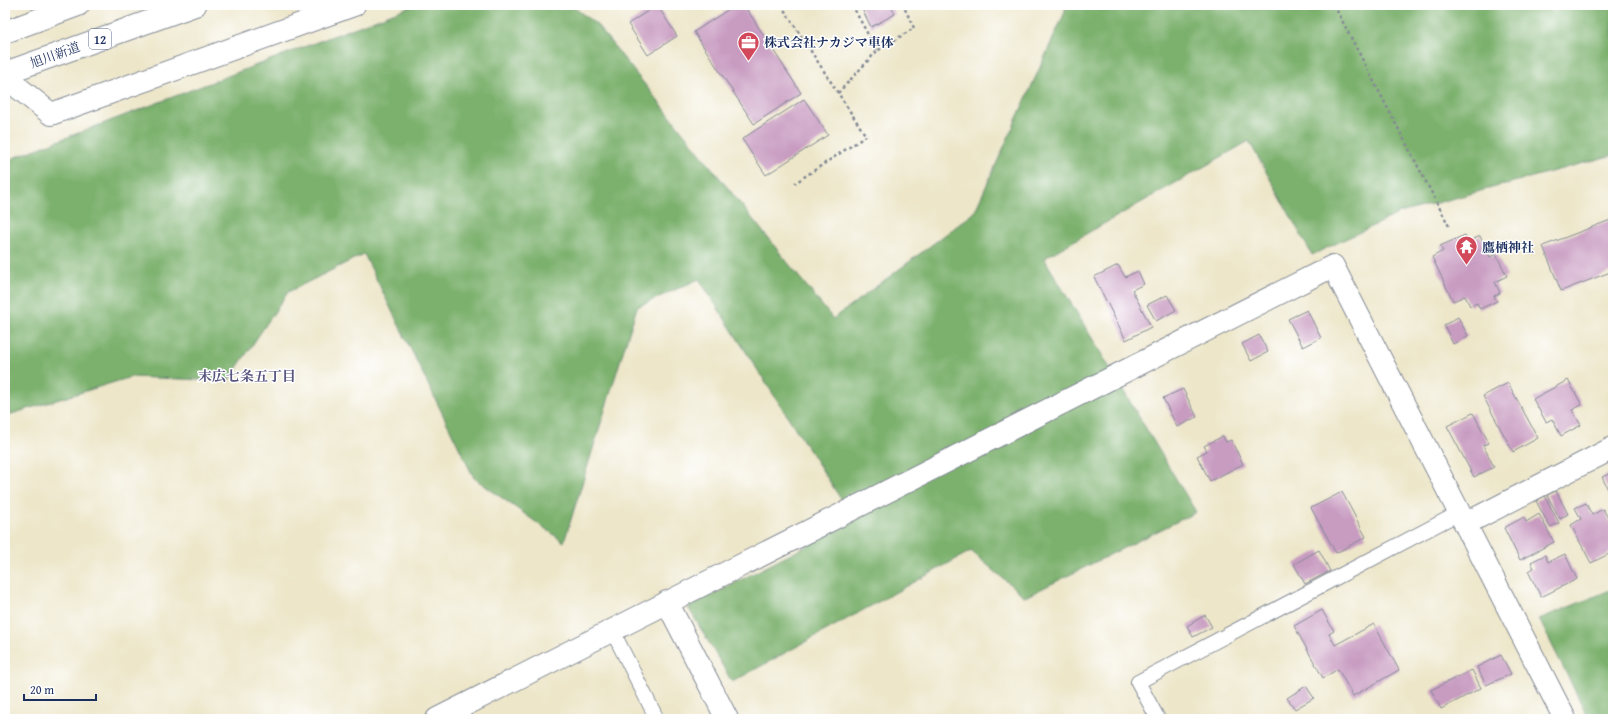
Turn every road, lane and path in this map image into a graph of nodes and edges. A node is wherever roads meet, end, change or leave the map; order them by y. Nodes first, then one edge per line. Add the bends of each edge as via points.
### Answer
1 (78, 5) edge
2 (195, 5) edge
3 (354, 5) edge
4 (781, 5) edge
5 (852, 5) edge
6 (903, 5) edge
7 (1334, 5) edge
8 (5, 32) edge
9 (877, 51) junction
10 (5, 72) edge
11 (5, 77) edge
12 (838, 93) junction
13 (795, 183) dead end
14 (1450, 228) dead end
15 (1613, 448) edge
16 (1462, 519) junction
17 (667, 602) junction
18 (612, 630) junction
19 (437, 719) edge
20 (658, 719) edge
21 (727, 719) edge
22 (1158, 719) edge
23 (1565, 719) edge

1 - 8 main road
2 - 10 main road, 旭川新道 / 12
3 - 11 main road via 52,114
4 - 12 path
5 - 9 path
6 - 9 path via 914,28
7 - 14 path
9 - 12 path
12 - 13 path via 866,136
15 - 16 main road
16 - 17 main road via 1333,266
16 - 22 lane via 1138,682
16 - 23 main road
17 - 18 main road
17 - 21 main road
18 - 19 main road
18 - 20 lane

